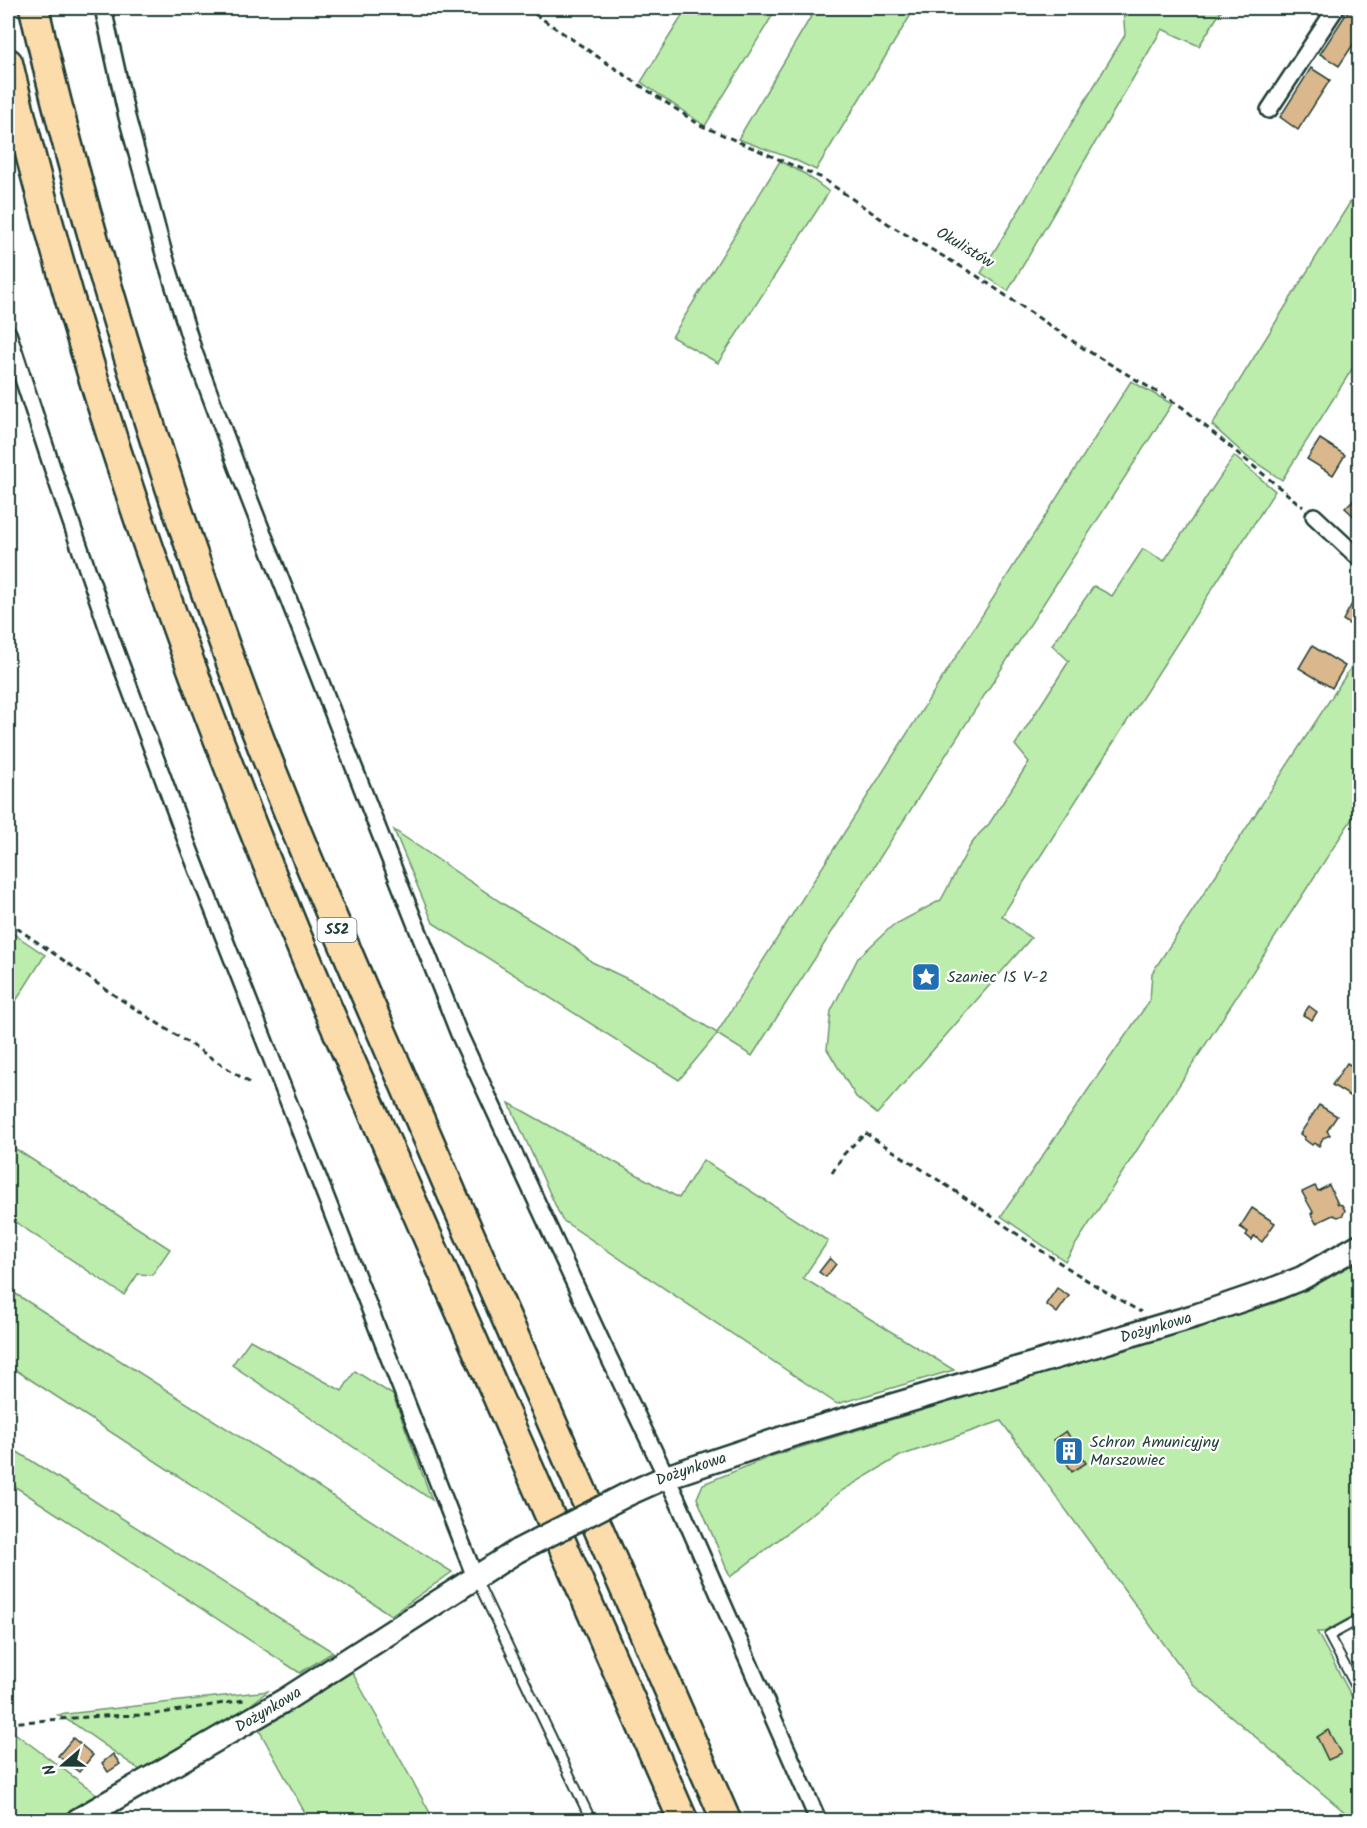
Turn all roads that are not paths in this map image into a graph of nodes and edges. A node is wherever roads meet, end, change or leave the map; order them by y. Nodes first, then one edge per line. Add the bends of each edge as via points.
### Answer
1 (34, 8) edge
2 (103, 8) edge
3 (1336, 8) edge
4 (8, 63) edge
5 (1269, 110) dead end
6 (8, 333) edge
7 (1314, 516) road end
8 (1359, 559) edge
9 (1359, 1245) edge
10 (666, 1477) junction
11 (475, 1577) junction
12 (1359, 1619) edge
13 (1359, 1694) edge
14 (78, 1821) edge
15 (591, 1821) edge
16 (683, 1821) edge
17 (726, 1821) edge
18 (818, 1821) edge

1 - 17 highway, S52 via 117,319 245,701 329,912
2 - 10 street via 164,254 194,352 237,467 459,1034
3 - 5 street
4 - 16 highway, S52 via 100,400 192,672 319,989
6 - 11 street via 107,627 174,809
7 - 8 street
9 - 10 street, Dożynkowa via 1302,1278 1274,1289
10 - 11 street, Dożynkowa, bridge via 517,1551
10 - 18 street
11 - 14 street, Dożynkowa via 285,1700
11 - 15 lane
12 - 13 lane via 1329,1636

